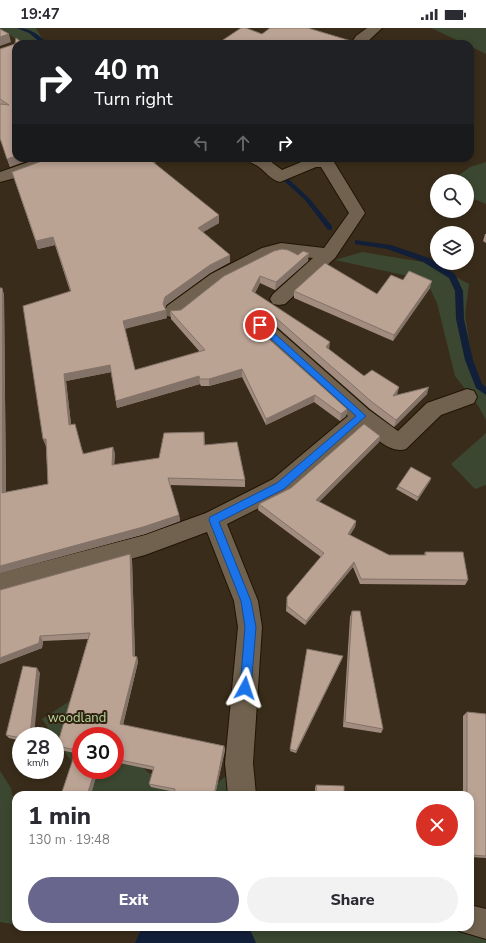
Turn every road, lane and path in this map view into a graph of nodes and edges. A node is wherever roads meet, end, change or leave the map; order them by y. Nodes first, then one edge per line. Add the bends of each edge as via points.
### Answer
1 (375, 28) edge
2 (360, 40) edge
3 (44, 162) edge
4 (262, 162) edge
5 (314, 162) edge
6 (327, 162) edge
7 (0, 177) edge
8 (329, 254) junction
9 (279, 300) dead end
10 (174, 311) edge
11 (260, 325) dead end
12 (467, 397) dead end
13 (362, 416) junction
14 (214, 520) junction
15 (0, 584) edge
16 (242, 791) edge
17 (474, 921) edge
18 (486, 924) edge

1 - 2 street
3 - 7 street
4 - 5 street via 280,177
6 - 8 street via 357,213
8 - 9 street
8 - 10 street via 281,249 268,252 217,278
11 - 13 street
12 - 13 street via 434,409 399,443
13 - 14 street via 281,486
14 - 15 street via 145,545
14 - 16 street via 246,601 250,627 239,763
17 - 18 street

